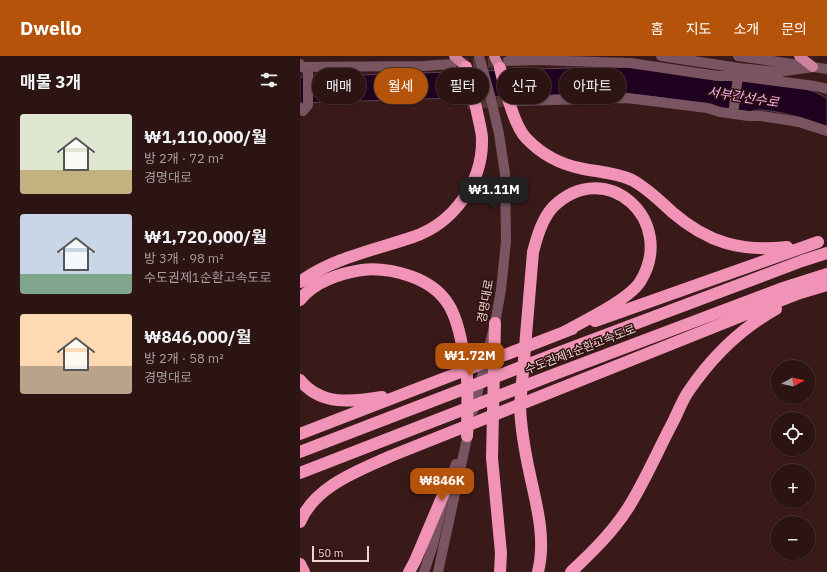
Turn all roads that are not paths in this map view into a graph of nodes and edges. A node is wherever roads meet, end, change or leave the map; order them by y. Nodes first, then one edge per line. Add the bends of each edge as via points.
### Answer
1 (479, 56) edge
2 (494, 56) tunnel mouth
3 (661, 56) edge
4 (738, 56) edge
5 (799, 56) edge
6 (453, 60) edge
7 (464, 62) edge
8 (502, 62) edge
9 (813, 67) junction
10 (302, 68) edge
11 (827, 69) edge
12 (738, 75) junction
13 (827, 89) edge
14 (551, 99) edge
15 (513, 104) edge
16 (304, 106) edge
17 (733, 113) junction
18 (827, 131) edge
19 (822, 240) edge
20 (827, 253) edge
21 (827, 274) edge
22 (300, 282) edge
23 (827, 284) edge
24 (800, 293) junction
25 (300, 300) edge
26 (495, 323) junction
27 (564, 332) junction
28 (300, 380) edge
29 (405, 394) junction
30 (300, 434) edge
31 (467, 436) junction
32 (300, 452) edge
33 (300, 473) edge
34 (446, 488) junction
35 (300, 522) edge
36 (300, 564) edge
37 (304, 572) edge
38 (409, 572) edge
39 (424, 572) edge
40 (438, 572) edge
41 (500, 572) edge
42 (538, 572) edge
43 (571, 572) edge

1 - 26 street, 경명대로 via 499,134 505,174 506,241
2 - 8 main road
3 - 12 street
4 - 9 street
5 - 9 main road
6 - 7 main road
6 - 10 street via 423,66
7 - 22 highway via 482,138 475,178 465,196 452,213 415,236 352,256
8 - 12 street via 536,60 630,63 718,76
9 - 11 street
9 - 12 street
10 - 16 street
12 - 13 street
12 - 17 street
14 - 17 street via 627,98
15 - 19 highway via 514,116 525,137 544,154 565,165 631,180 653,194 689,226 708,237 747,249 786,248
17 - 18 street via 799,122
19 - 27 highway
20 - 32 highway, 수도권제1순환고속도로
21 - 33 highway, 수도권제1순환고속도로 via 780,289
23 - 24 highway
24 - 35 highway via 356,472 321,495 308,508
24 - 43 highway via 791,302 758,319 723,349 705,369 687,393 627,509 601,543
25 - 31 highway via 330,278 347,272 366,270 404,274 437,290 449,304 460,333 467,377
26 - 31 street, 경명대로
26 - 41 highway via 492,458 501,553
27 - 29 highway
27 - 42 highway via 629,294 648,265 651,249 649,233 643,217 633,203 622,195 608,190 592,189 578,191 565,198 552,208 541,228 533,252 520,408 521,429 542,539
28 - 29 highway via 315,393 331,400 352,401
29 - 30 highway
31 - 34 street
31 - 40 street, 경명대로
34 - 38 highway
34 - 39 street
36 - 37 highway

